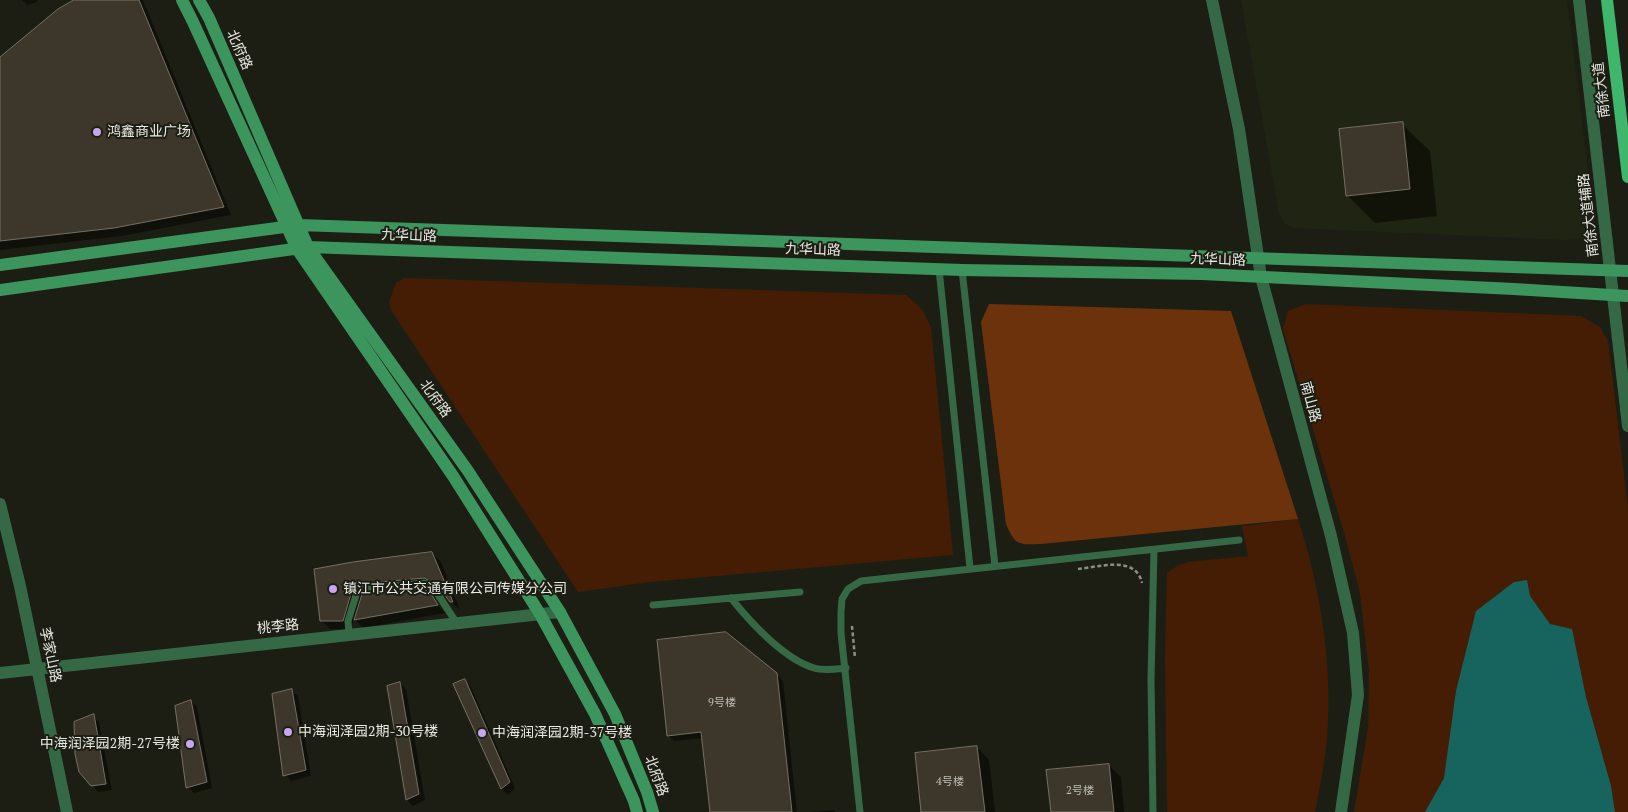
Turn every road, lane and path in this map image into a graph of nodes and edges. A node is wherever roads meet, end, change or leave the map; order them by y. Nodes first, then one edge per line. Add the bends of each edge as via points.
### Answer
1 (182, 0) edge
2 (199, 0) edge
3 (1212, 0) edge
4 (1579, 0) edge
5 (1607, 0) edge
6 (1628, 176) edge
7 (293, 225) junction
8 (302, 248) junction
9 (1257, 257) junction
10 (0, 265) edge
11 (939, 269) junction
12 (962, 270) junction
13 (1610, 270) junction
14 (1628, 271) edge
15 (1261, 277) junction
16 (0, 290) edge
17 (1612, 295) junction
18 (1628, 296) edge
19 (1628, 426) edge
20 (0, 504) edge
21 (1239, 540) dead end
22 (1154, 550) junction
23 (995, 566) junction
24 (970, 568) junction
25 (1073, 569) dead end
26 (1142, 591) dead end
27 (800, 592) dead end
28 (731, 598) junction
29 (653, 605) dead end
30 (560, 612) junction
31 (540, 614) junction
32 (456, 622) junction
33 (852, 623) dead end
34 (350, 634) junction
35 (856, 667) dead end
36 (846, 668) junction
37 (37, 669) junction
38 (0, 673) edge
39 (66, 812) edge
40 (637, 812) edge
41 (652, 812) edge
42 (860, 812) edge
43 (1154, 812) edge
44 (1342, 812) edge

1 - 7 main road, 北府路
2 - 7 main road, 北府路
3 - 9 street, 南山路 via 1239,129
4 - 13 street, 南徐大道辅路
5 - 6 main road, 南徐大道
7 - 8 main road, 北府路
7 - 9 main road, 九华山路
7 - 10 main road, 九华山路
8 - 11 main road, 九华山路
8 - 16 main road, 九华山路
8 - 30 main road, 北府路 via 468,471
8 - 31 main road, 北府路
9 - 13 main road, 九华山路
9 - 15 street, 南山路
11 - 12 main road, 九华山路
11 - 24 lane
12 - 15 main road, 九华山路
12 - 23 lane
13 - 14 main road, 九华山路
13 - 17 street, 南徐大道辅路
15 - 17 main road, 九华山路
15 - 44 street, 南山路 via 1331,536 1353,633 1358,695
17 - 18 main road, 九华山路
17 - 19 street, 南徐大道辅路
20 - 37 street, 李家山路
21 - 22 lane
22 - 23 lane
22 - 43 lane via 1151,679
23 - 24 lane
24 - 36 lane via 860,581 848,589 842,599 841,612
25 - 26 path via 1126,565 1140,575
27 - 28 lane
28 - 29 lane
28 - 36 lane via 759,630 796,658 815,668
30 - 31 street, 桃李路
30 - 41 main road, 北府路 via 615,714
31 - 32 street, 桃李路
31 - 40 main road, 北府路 via 596,714
32 - 34 street, 桃李路
32 - 34 lane via 435,590 424,583 358,589 348,621
33 - 35 path
34 - 37 street, 桃李路
36 - 42 lane
37 - 38 street, 桃李路
37 - 39 street, 李家山路

